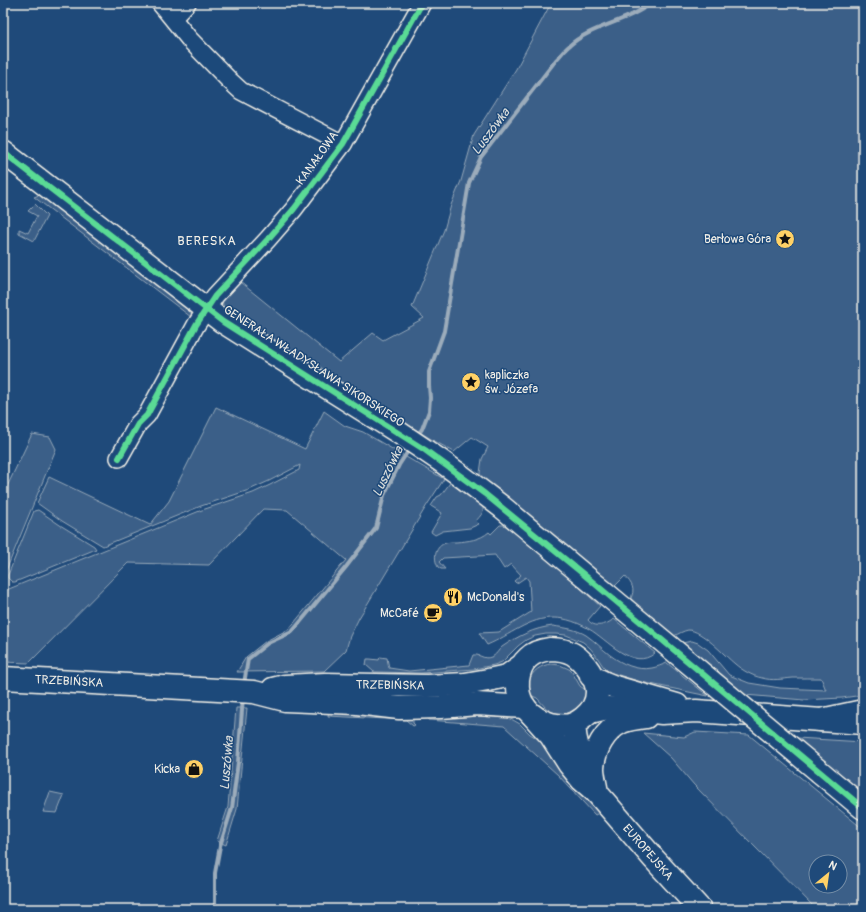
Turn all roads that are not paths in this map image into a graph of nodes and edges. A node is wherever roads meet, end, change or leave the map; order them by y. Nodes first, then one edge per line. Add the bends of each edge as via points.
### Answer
1 (160, 3) edge
2 (187, 3) edge
3 (422, 3) edge
4 (173, 18) junction
5 (343, 144) junction
6 (3, 152) edge
7 (206, 309) junction
8 (119, 458) dead end
9 (522, 665) junction
10 (591, 676) junction
11 (3, 678) edge
12 (254, 692) junction
13 (696, 711) junction
14 (863, 711) edge
15 (529, 712) junction
16 (662, 713) junction
17 (582, 718) junction
18 (821, 720) junction
19 (863, 723) edge
20 (598, 793) junction
21 (863, 808) edge
22 (700, 909) edge

1 - 4 street
2 - 4 street
3 - 5 street, KANAŁOWA
4 - 5 street via 190,40 241,91
5 - 7 street, KANAŁOWA via 294,209
6 - 7 main road, GENERAŁA WŁADYSŁAWA SIKORSKIEGO
7 - 8 street, KANAŁOWA via 147,415 138,424
7 - 21 main road, GENERAŁA WŁADYSŁAWA SIKORSKIEGO, bridge via 398,432 460,475 502,507
9 - 10 main road via 535,653 556,649 577,657 584,663
9 - 12 main road, TRZEBIŃSKA via 507,676 465,684 324,684 285,686
9 - 15 main road via 518,690 521,701
10 - 13 main road via 615,687
10 - 17 main road via 597,692 594,706
11 - 12 main road, TRZEBIŃSKA
12 - 15 main road, TRZEBIŃSKA via 285,700 357,703 399,708 477,704 509,706
13 - 16 main road
13 - 18 main road
14 - 18 main road
15 - 17 main road via 542,721 557,725 569,725
15 - 20 main road, EUROPEJSKA via 551,736 582,780
16 - 17 main road via 608,708
16 - 20 main road via 621,723 602,740 593,769
17 - 20 main road, EUROPEJSKA via 575,738 585,769
18 - 19 main road
20 - 22 main road, EUROPEJSKA

